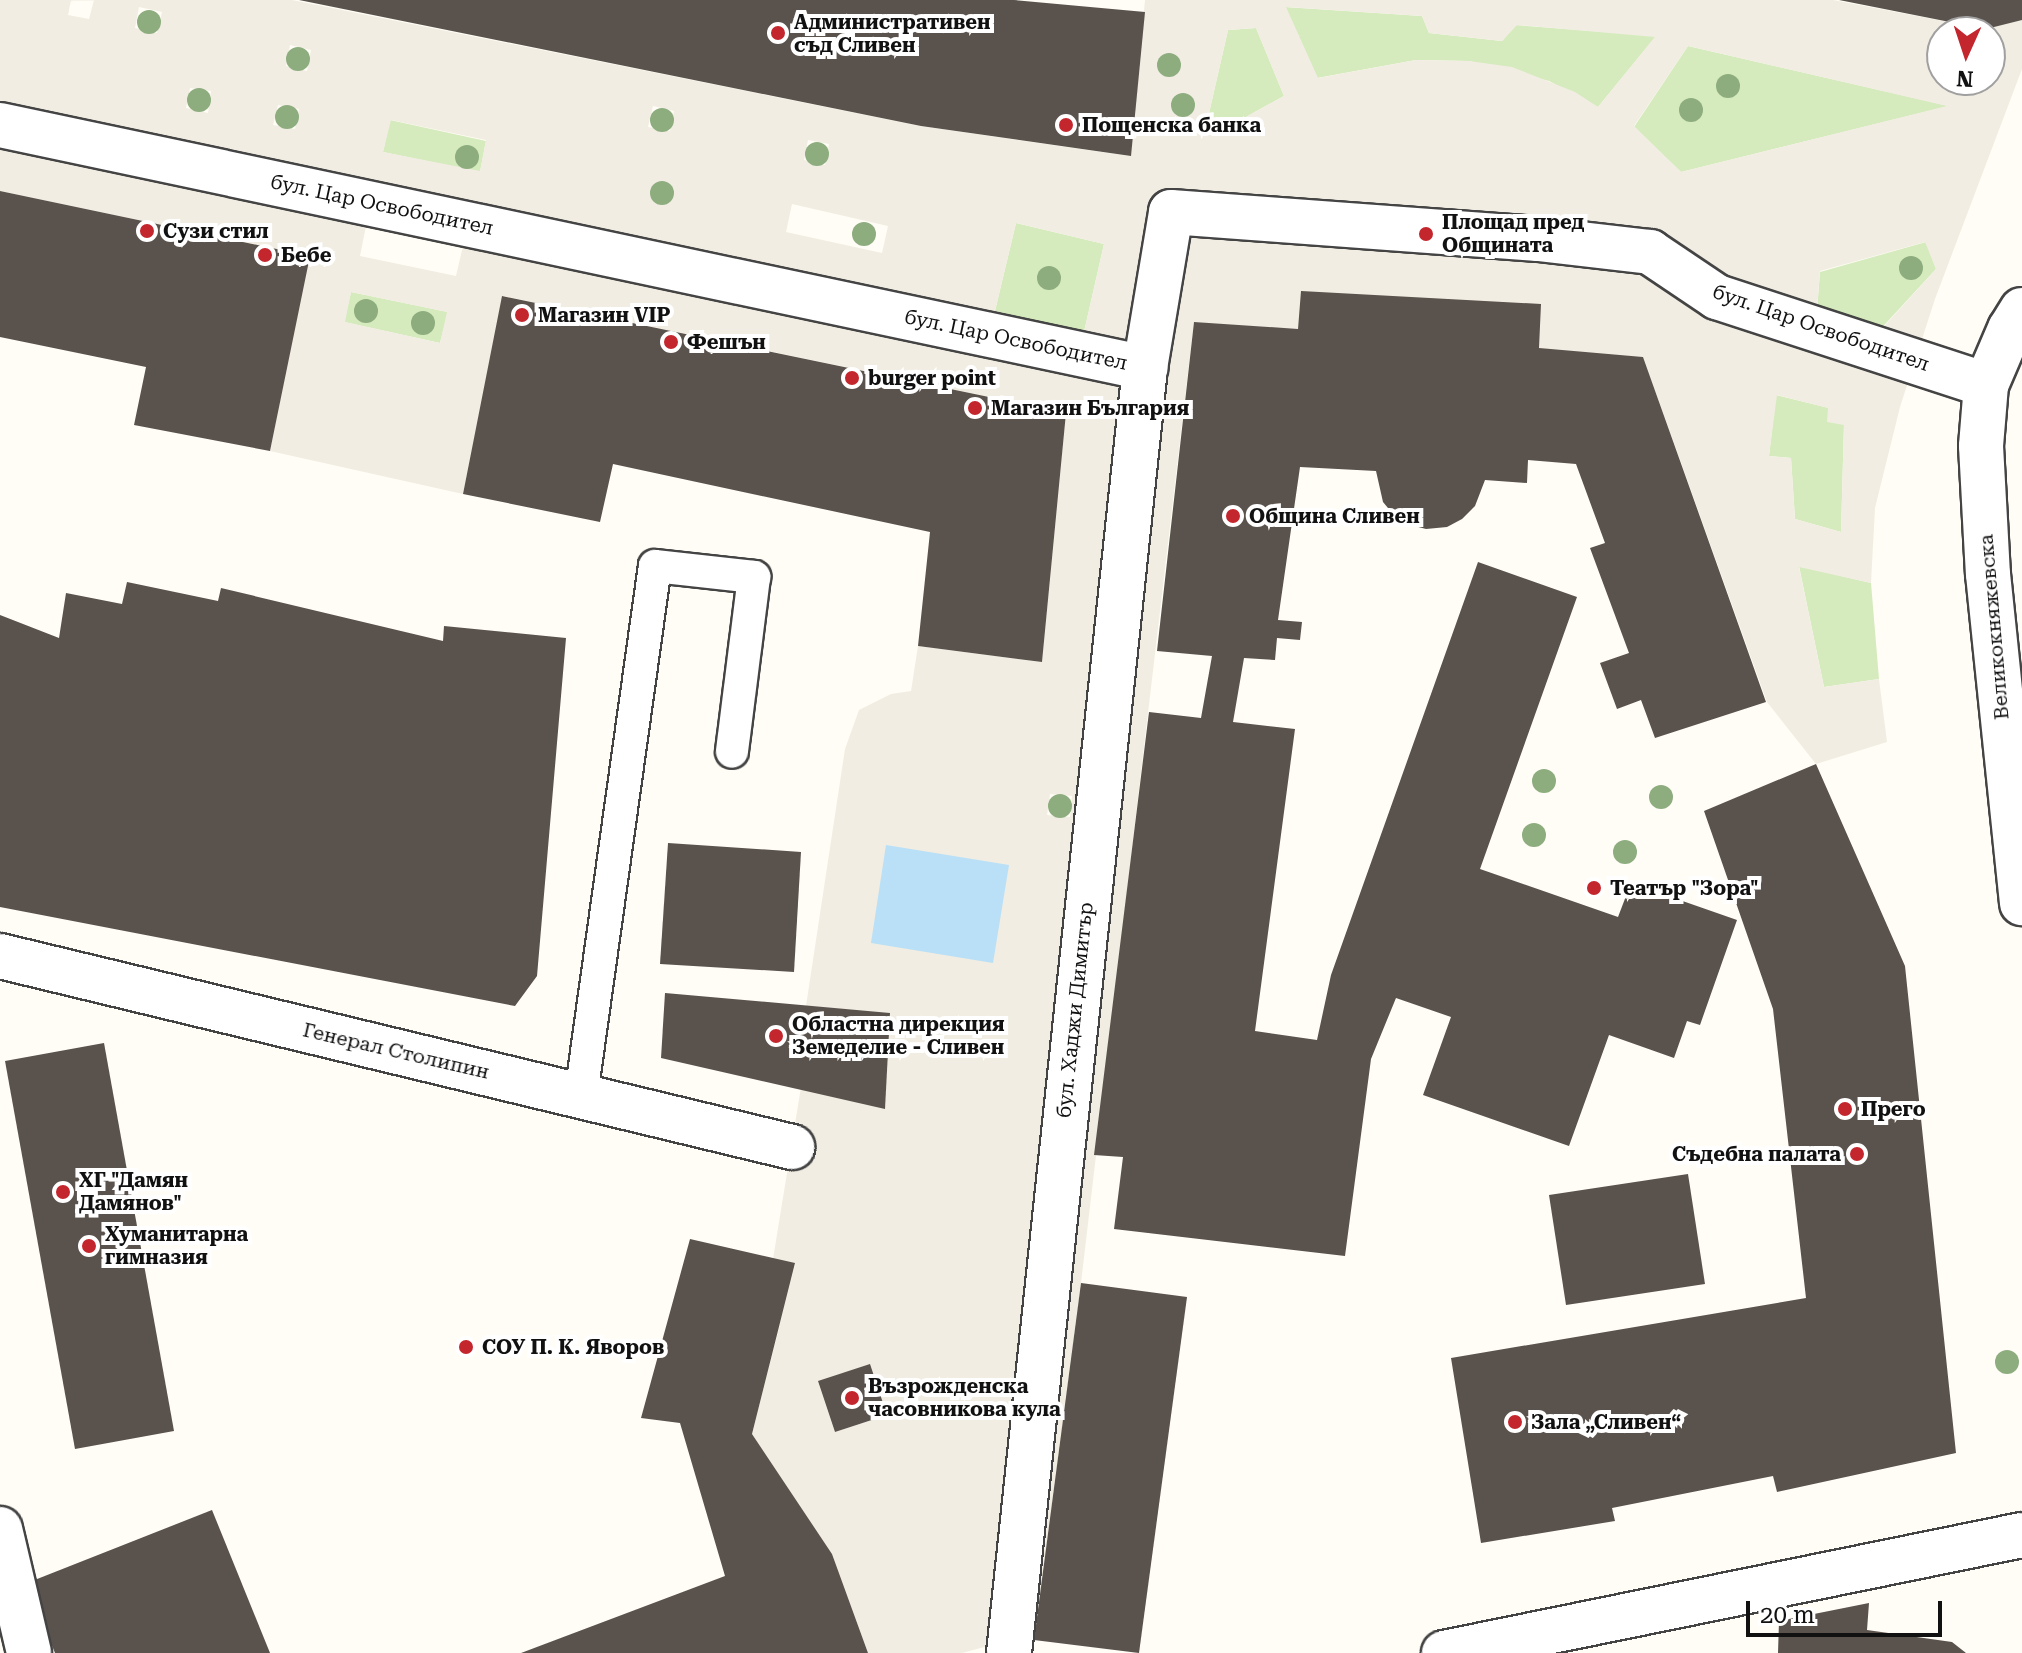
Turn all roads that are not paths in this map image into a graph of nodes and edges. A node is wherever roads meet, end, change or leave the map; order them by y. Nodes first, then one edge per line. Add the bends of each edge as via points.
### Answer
1 (0, 125) edge
2 (2022, 310) edge
3 (1145, 368) junction
4 (1986, 385) junction
5 (732, 752) dead end
6 (2022, 903) edge
7 (0, 956) edge
8 (581, 1095) junction
9 (792, 1147) dead end
10 (0, 1529) edge
11 (2022, 1535) edge
12 (29, 1653) edge
13 (1009, 1653) edge
14 (1444, 1653) edge

1 - 3 street, бул. Цар Освободител
2 - 4 street
3 - 4 street, бул. Цар Освободител via 1171,212 1650,252 1717,297
3 - 13 street, бул. Хаджи Димитър
4 - 6 street, Великокняжевска via 1981,446 1988,574
5 - 8 lane via 754,577 655,566
7 - 8 street, Генерал Столипин
8 - 9 street, Генерал Столипин
10 - 12 street
11 - 14 street

